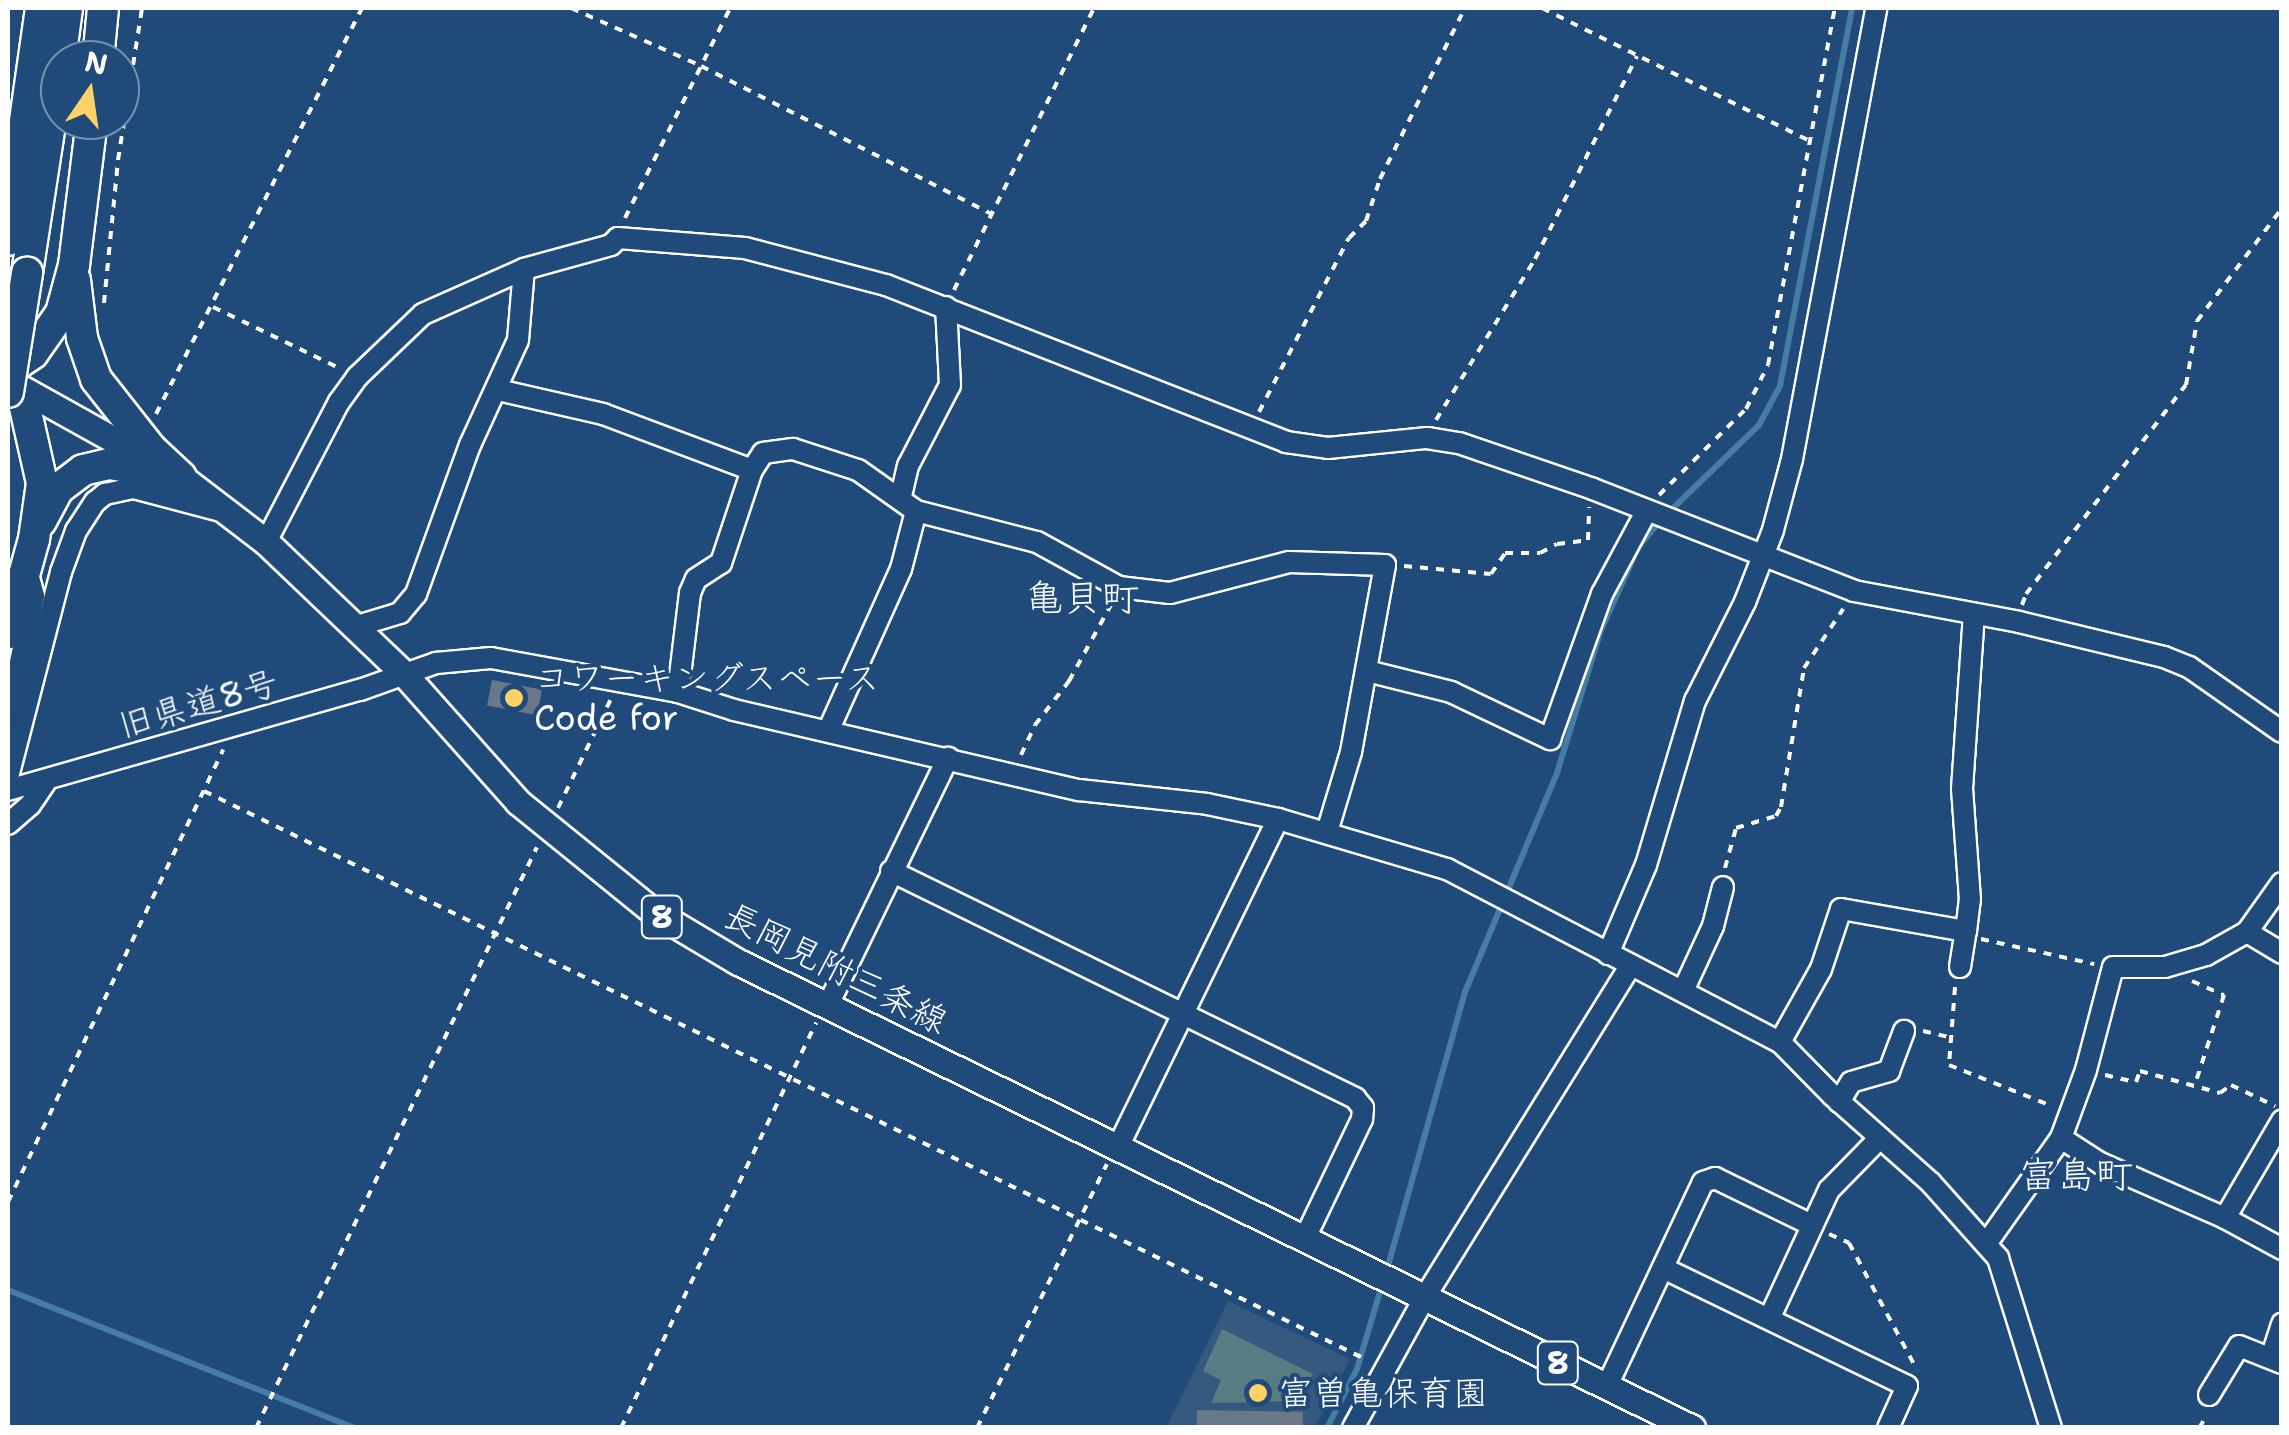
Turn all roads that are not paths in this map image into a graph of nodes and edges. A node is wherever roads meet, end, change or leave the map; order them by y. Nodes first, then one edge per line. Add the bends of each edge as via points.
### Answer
1 (41, 8) edge
2 (67, 8) edge
3 (104, 8) edge
4 (1876, 8) edge
5 (63, 40) edge
6 (100, 40) edge
7 (47, 140) edge
8 (90, 140) edge
9 (8, 240) edge
10 (74, 265) junction
11 (524, 268) junction
12 (946, 307) junction
13 (8, 370) edge
14 (8, 382) edge
15 (498, 390) junction
16 (8, 392) edge
17 (752, 470) junction
18 (181, 477) junction
19 (908, 504) junction
20 (1647, 510) junction
21 (232, 515) junction
22 (266, 542) junction
23 (30, 553) junction
24 (1763, 557) junction
25 (1974, 614) junction
26 (357, 626) junction
27 (8, 632) edge
28 (1368, 671) junction
29 (405, 675) junction
30 (678, 692) junction
31 (8, 719) edge
32 (829, 728) junction
33 (2282, 732) edge
34 (948, 758) junction
35 (8, 777) edge
36 (46, 783) junction
37 (8, 790) edge
38 (1278, 818) junction
39 (8, 824) edge
40 (1328, 832) junction
41 (892, 871) junction
42 (2282, 883) edge
43 (1723, 888) road end
44 (2247, 932) junction
45 (1966, 934) junction
46 (2282, 953) edge
47 (1608, 954) junction
48 (1630, 966) junction
49 (1960, 968) road end
50 (1683, 991) junction
51 (825, 1003) junction
52 (1182, 1012) junction
53 (1904, 1031) road end
54 (1780, 1042) junction
55 (1839, 1102) junction
56 (2282, 1121) edge
57 (1880, 1138) junction
58 (2062, 1138) junction
59 (1118, 1148) junction
60 (2225, 1218) junction
61 (1812, 1224) junction
62 (1305, 1238) junction
63 (1986, 1244) junction
64 (2282, 1250) edge
65 (1663, 1268) junction
66 (1424, 1297) junction
67 (1770, 1317) junction
68 (2282, 1324) edge
69 (2276, 1360) edge
70 (1606, 1386) junction
71 (2209, 1394) dead end
72 (1352, 1428) edge
73 (1692, 1428) edge
74 (1888, 1428) edge
75 (2051, 1428) edge

1 - 9 highway
2 - 5 highway
3 - 6 highway
4 - 24 street via 1792,459
7 - 16 highway, bridge
8 - 10 highway
10 - 13 highway via 47,336
10 - 18 highway via 82,338 96,379 150,449
11 - 12 street via 618,238 780,255
11 - 15 street via 518,340
11 - 22 street via 423,314 357,377 324,426
12 - 19 street via 950,385 908,466
12 - 20 street via 1286,442 1328,448 1427,438 1484,450
14 - 18 main road, 長岡見附三条線 / 8
14 - 23 highway via 24,403 40,459
15 - 17 street via 604,414
15 - 26 street via 409,606
17 - 19 street via 764,453 793,448 858,470
17 - 30 street via 721,563 696,580 690,593
18 - 21 main road, 長岡見附三条線 / 8
18 - 23 highway via 124,465 83,470 58,489
19 - 28 street via 1037,542 1119,587 1170,593 1289,562 1385,566
19 - 32 street via 901,569
20 - 24 street
20 - 28 street via 1602,594 1550,739 1450,692
21 - 22 main road, 長岡見附三条線 / 8
21 - 35 street via 134,488 94,502 61,572
22 - 26 main road, 長岡見附三条線 / 8
23 - 27 highway
23 - 31 street via 34,596
24 - 25 street via 1854,591
24 - 47 street via 1695,701 1646,864
25 - 33 street via 2139,649 2190,667
25 - 45 street via 1962,788
26 - 29 main road, 長岡見附三条線 / 8
28 - 40 street
29 - 30 street, 旧県道8号 via 436,663 491,658
29 - 36 street, 旧県道8号
29 - 51 main road, 長岡見附三条線 / 8 via 546,828 654,912
30 - 32 street, 旧県道8号
32 - 34 street, 旧県道8号
34 - 38 street, 旧県道8号 via 1079,790
34 - 41 street
36 - 37 street, 旧県道8号
36 - 39 street
38 - 40 street, 旧県道8号
38 - 52 street
40 - 47 street, 旧県道8号 via 1447,869
41 - 51 street
41 - 52 street
42 - 44 street
43 - 50 street
44 - 46 street
44 - 58 street via 2165,967 2113,967
45 - 49 street
45 - 54 street via 1841,909 1821,969
47 - 48 street, 旧県道8号
48 - 50 street, 旧県道8号
48 - 66 street
50 - 54 street, 旧県道8号
51 - 59 main road, 長岡見附三条線 / 8
52 - 59 street
52 - 62 street via 1356,1098 1363,1108
53 - 55 street via 1889,1071 1852,1082
54 - 55 street, 旧県道8号
55 - 57 street, 旧県道8号
56 - 60 street
57 - 61 street via 1829,1190
57 - 63 street, 旧県道8号
58 - 60 street via 2100,1164
58 - 63 street
59 - 62 main road, 長岡見附三条線 / 8
60 - 64 street
61 - 65 street via 1715,1178 1704,1182
61 - 67 street
62 - 66 main road, 長岡見附三条線 / 8
63 - 75 street, 旧県道8号 via 1998,1258
65 - 67 street
65 - 70 street
66 - 70 main road, 長岡見附三条線 / 8
66 - 72 street
67 - 74 street via 1907,1386
68 - 69 street
69 - 71 street via 2239,1346
70 - 73 main road, 長岡見附三条線 / 8

